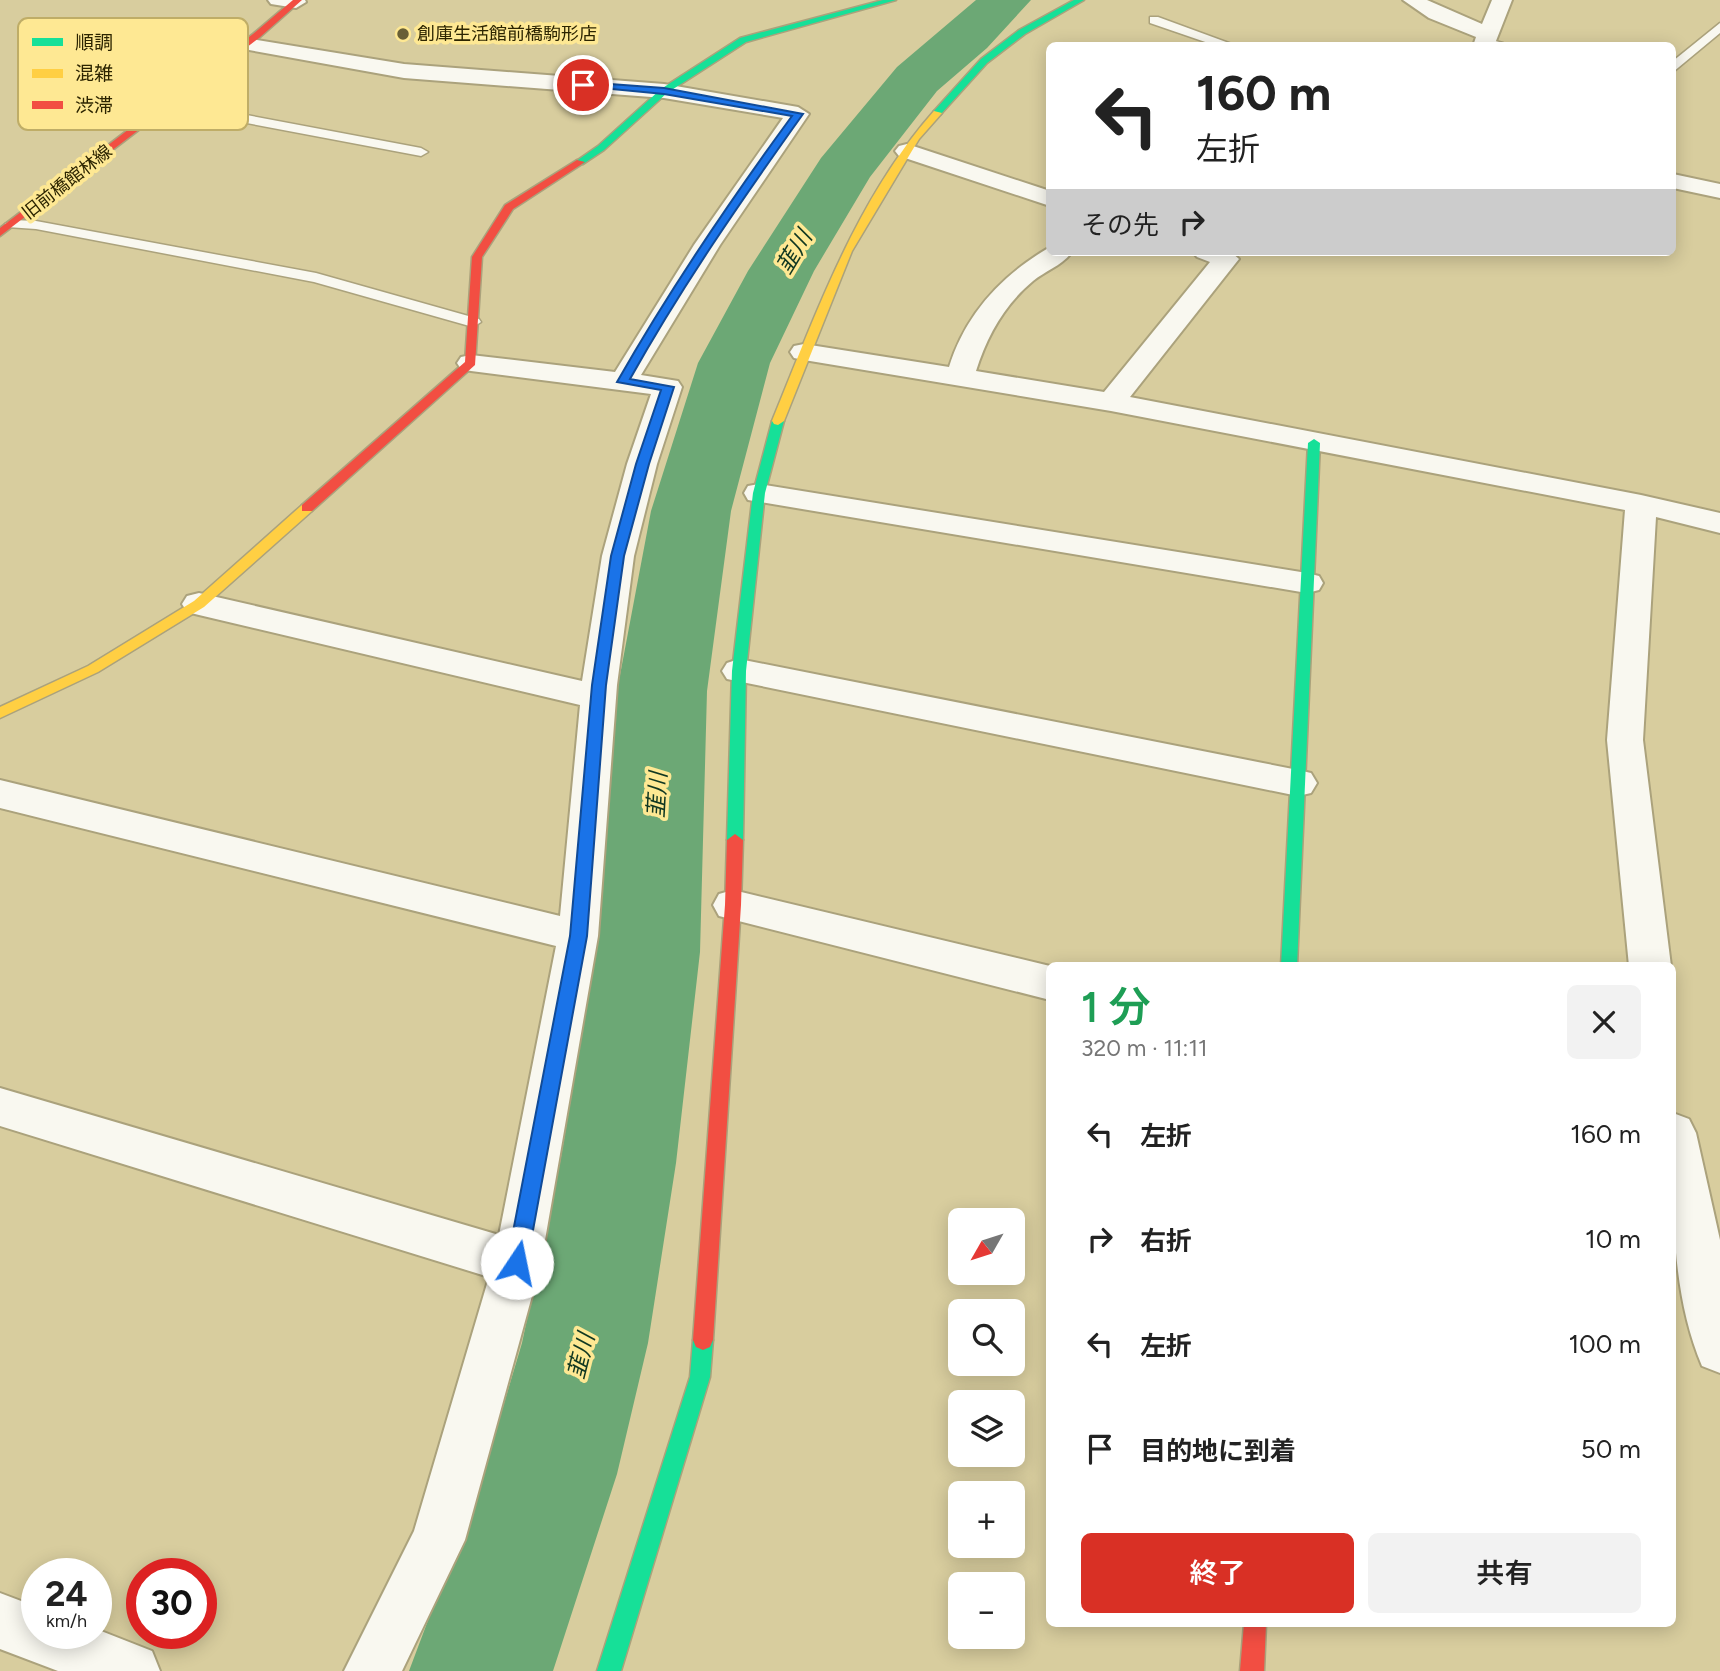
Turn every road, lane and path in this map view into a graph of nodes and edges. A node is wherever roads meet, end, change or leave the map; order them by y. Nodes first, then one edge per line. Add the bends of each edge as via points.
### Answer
1 (892, 0) edge
2 (1080, 0) edge
3 (1413, 0) edge
4 (1502, 0) edge
5 (291, 1) edge
6 (1154, 20) dead end
7 (1720, 27) edge
8 (248, 41) edge
9 (1219, 42) edge
10 (1489, 42) edge
11 (248, 45) edge
12 (1676, 65) edge
13 (664, 91) junction
14 (248, 119) edge
15 (132, 130) edge
16 (907, 151) junction
17 (421, 152) dead end
18 (1676, 182) edge
19 (1720, 191) edge
20 (1046, 198) edge
21 (4, 226) edge
22 (1052, 256) edge
23 (1217, 256) edge
24 (473, 322) junction
25 (804, 352) junction
26 (471, 363) junction
27 (960, 378) junction
28 (623, 382) junction
29 (1111, 402) junction
30 (1314, 443) junction
31 (759, 493) junction
32 (1641, 504) junction
33 (1720, 523) edge
34 (1307, 583) junction
35 (199, 604) junction
36 (739, 671) junction
37 (598, 697) junction
38 (0, 713) edge
39 (1298, 783) junction
40 (0, 794) edge
41 (733, 905) junction
42 (578, 936) junction
43 (1289, 962) edge
44 (1650, 962) edge
45 (1046, 982) edge
46 (0, 1107) edge
47 (1676, 1147) edge
48 (517, 1263) junction
49 (1720, 1349) edge
50 (0, 1621) edge
51 (1255, 1627) edge
52 (132, 1671) edge
53 (372, 1671) edge
54 (609, 1671) edge
55 (1252, 1671) edge

1 - 13 street via 743,40
2 - 16 street via 1022,32 984,61
3 - 10 street
4 - 10 street
5 - 8 street, 旧前橋館林線
6 - 9 lane
7 - 12 lane
11 - 13 street via 404,71
13 - 24 street via 601,148 509,207 477,257
13 - 28 street via 798,114 688,272
14 - 17 lane
15 - 21 street, 旧前橋館林線
16 - 20 street
16 - 25 street via 847,251
18 - 19 street
21 - 24 lane via 36,225 316,278
22 - 27 street via 1032,267 988,312 968,344
23 - 29 street via 1226,259
24 - 26 street
25 - 27 street
25 - 31 street via 782,407
26 - 28 street
26 - 35 street
27 - 29 street
28 - 37 street via 668,387 618,556
29 - 30 street
30 - 32 street
30 - 34 street
31 - 34 street
31 - 36 street
32 - 33 street
32 - 44 street via 1625,740
34 - 39 street
35 - 37 street
35 - 38 street via 93,669
36 - 39 street
36 - 41 street
37 - 42 street
39 - 43 street
40 - 42 street
41 - 45 street
41 - 54 street via 700,1377
42 - 48 street
46 - 48 street
47 - 49 street
48 - 53 street via 438,1540
50 - 52 street
51 - 55 street

